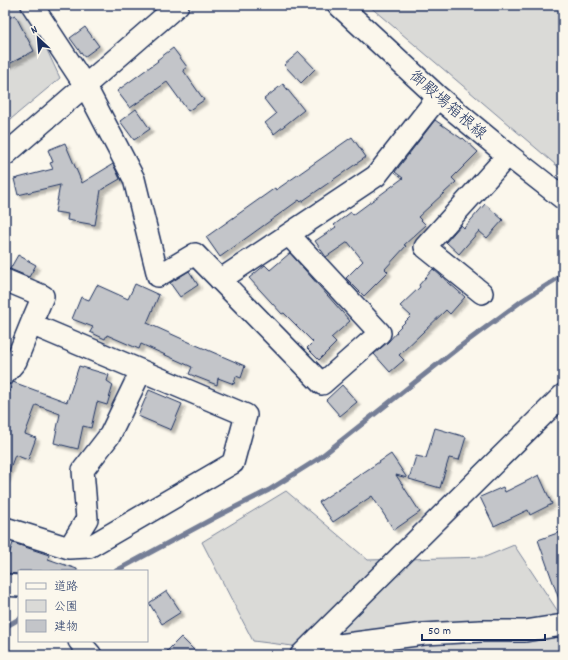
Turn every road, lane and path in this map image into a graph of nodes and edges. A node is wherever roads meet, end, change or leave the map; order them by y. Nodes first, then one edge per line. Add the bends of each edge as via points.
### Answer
1 (32, 5) edge
2 (178, 5) edge
3 (339, 5) edge
4 (86, 87) junction
5 (438, 97) junction
6 (5, 156) edge
7 (508, 156) junction
8 (563, 198) edge
9 (289, 235) junction
10 (5, 280) edge
11 (220, 280) junction
12 (482, 293) dead end
13 (31, 324) junction
14 (141, 371) junction
15 (5, 374) edge
16 (563, 395) edge
17 (5, 528) edge
18 (69, 548) junction
19 (5, 585) edge
20 (18, 586) edge
21 (563, 625) edge
22 (318, 638) junction
23 (80, 642) edge
24 (91, 655) edge
25 (301, 655) edge

1 - 4 street
2 - 4 street
3 - 5 main road, 御殿場箱根線
4 - 6 street
4 - 11 street via 134,179 158,276 195,254
5 - 7 main road, 御殿場箱根線
5 - 9 street via 376,176
7 - 8 main road, 御殿場箱根線
7 - 12 street via 425,247
9 - 11 street
9 - 11 street via 380,333 322,384
10 - 13 street via 43,296
13 - 14 street
13 - 15 street via 16,361
14 - 18 street via 110,435 83,470 86,520
14 - 18 street via 246,415 232,463 89,547
16 - 22 street
17 - 18 street
19 - 20 street
21 - 22 street via 525,631 424,634 339,645
22 - 25 street
23 - 24 street

